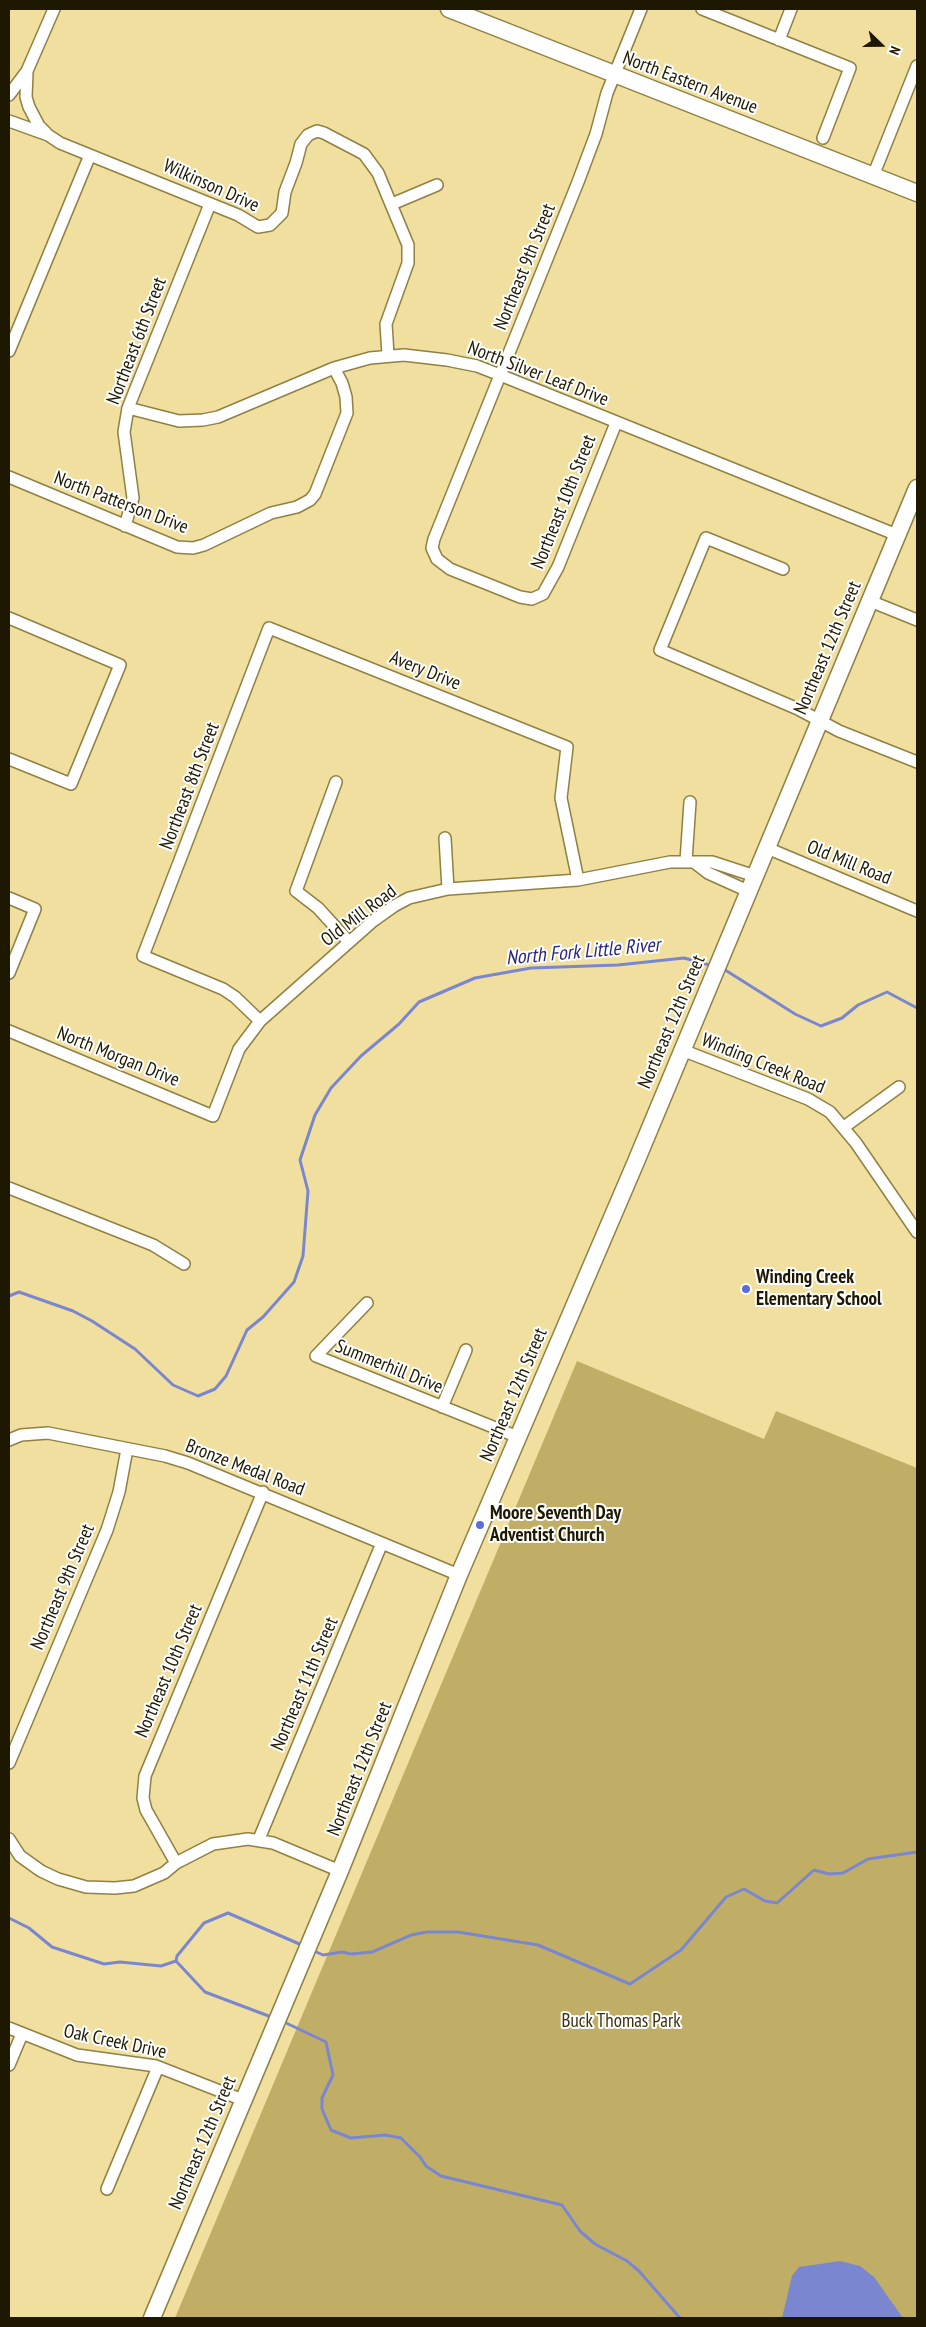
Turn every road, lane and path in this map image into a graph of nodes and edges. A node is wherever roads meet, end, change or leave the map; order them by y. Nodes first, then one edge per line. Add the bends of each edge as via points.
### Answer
1 (54, 9) edge
2 (449, 9) edge
3 (641, 9) edge
4 (702, 9) edge
5 (791, 9) edge
6 (779, 40) junction
7 (917, 66) edge
8 (27, 71) junction
9 (615, 76) junction
10 (9, 95) edge
11 (9, 121) edge
12 (48, 135) junction
13 (823, 138) dead end
14 (90, 155) junction
15 (873, 176) junction
16 (437, 185) dead end
17 (917, 193) edge
18 (210, 204) junction
19 (392, 204) junction
20 (9, 351) edge
21 (388, 356) junction
22 (334, 368) junction
23 (500, 375) junction
24 (128, 408) junction
25 (616, 423) junction
26 (9, 477) edge
27 (917, 488) edge
28 (125, 526) junction
29 (898, 535) junction
30 (783, 569) dead end
31 (543, 594) joint
32 (870, 601) junction
33 (9, 618) edge
34 (917, 620) edge
35 (269, 628) joint
36 (820, 720) junction
37 (9, 759) edge
38 (917, 762) edge
39 (336, 782) dead end
40 (690, 802) dead end
41 (445, 838) dead end
42 (767, 848) junction
43 (691, 862) junction
44 (578, 880) junction
45 (752, 884) junction
46 (448, 889) junction
47 (9, 898) edge
48 (917, 910) edge
49 (348, 942) junction
50 (9, 973) edge
51 (260, 1021) junction
52 (9, 1032) edge
53 (682, 1050) junction
54 (899, 1086) dead end
55 (212, 1116) joint
56 (844, 1127) junction
57 (9, 1188) edge
58 (917, 1232) edge
59 (184, 1264) dead end
60 (366, 1303) dead end
61 (466, 1350) dead end
62 (442, 1406) junction
63 (518, 1437) junction
64 (9, 1440) edge
65 (127, 1449) junction
66 (263, 1492) junction
67 (382, 1543) junction
68 (459, 1575) junction
69 (9, 1730) edge
70 (20, 1735) junction
71 (9, 1763) edge
72 (9, 1839) edge
73 (259, 1839) junction
74 (176, 1863) junction
75 (340, 1871) junction
76 (9, 2028) edge
77 (22, 2034) junction
78 (9, 2065) edge
79 (158, 2067) junction
80 (243, 2100) junction
81 (107, 2190) dead end
82 (152, 2318) edge

1 - 8 street
2 - 9 street, North Eastern Avenue
3 - 9 street, Northeast 9th Street
4 - 6 street
5 - 6 street
6 - 13 street via 850,68
7 - 15 street
8 - 10 street
8 - 12 street via 29,107
9 - 15 street, North Eastern Avenue
9 - 23 street, Northeast 9th Street via 578,182
11 - 12 street, Wilkinson Drive
12 - 14 street, Wilkinson Drive
14 - 18 street, Wilkinson Drive
14 - 20 street
15 - 17 street, North Eastern Avenue
16 - 19 street
18 - 19 street, Wilkinson Drive via 258,227 274,222 282,213 285,192 301,144 308,135 317,131 364,154
18 - 24 street, Northeast 6th Street
19 - 21 street, Wilkinson Drive via 406,236 409,256 386,324
21 - 22 street, North Silver Leaf Drive
21 - 23 street, North Silver Leaf Drive via 447,360
22 - 24 street, North Silver Leaf Drive via 218,417 203,420 179,421
22 - 28 street, North Patterson Drive via 346,397 347,413 310,500 297,507 271,513 193,548 177,547
23 - 25 street, North Silver Leaf Drive
23 - 31 street, Northeast 9th Street via 434,539 433,554 450,569 520,597 532,599
24 - 28 street, Northeast 6th Street via 124,432 133,498
25 - 29 street, North Silver Leaf Drive
25 - 31 street, Northeast 10th Street via 558,566
26 - 28 street, North Patterson Drive
27 - 29 street, Northeast 12th Street
29 - 32 street, Northeast 12th Street
30 - 36 street via 706,538 660,650
32 - 34 street
32 - 36 street, Northeast 12th Street
33 - 37 street via 120,665 72,784
35 - 44 street, Avery Drive via 567,747 561,798
35 - 51 street, Northeast 8th Street via 143,956 222,989 236,997
36 - 38 street
36 - 42 street, Northeast 12th Street
39 - 49 street via 296,891 318,908
40 - 43 street
41 - 46 street
42 - 45 street, Northeast 12th Street
42 - 48 street, Old Mill Road
43 - 44 street, Old Mill Road via 651,864
43 - 45 street via 708,873
43 - 45 street, Old Mill Road via 712,862
44 - 46 street, Old Mill Road
45 - 53 street, Northeast 12th Street
46 - 49 street, Old Mill Road via 409,898
47 - 50 street via 35,909
49 - 51 street, Old Mill Road
51 - 55 street, Old Mill Road via 240,1049
52 - 55 street, North Morgan Drive
53 - 56 street, Winding Creek Road via 808,1099 830,1112
53 - 63 street, Northeast 12th Street
54 - 56 street
56 - 58 street, Winding Creek Road
57 - 59 street via 153,1245
60 - 62 street, Summerhill Drive via 316,1356
61 - 62 street
62 - 63 street, Summerhill Drive
63 - 68 street, Northeast 12th Street
64 - 65 street, Bronze Medal Road via 21,1435 48,1433
65 - 66 street, Bronze Medal Road via 188,1463
65 - 70 street, Northeast 9th Street via 119,1492 106,1530
66 - 67 street, Bronze Medal Road
66 - 74 street, Northeast 10th Street via 145,1776 146,1810
67 - 68 street, Bronze Medal Road
67 - 73 street, Northeast 11th Street
68 - 75 street, Northeast 12th Street
69 - 70 street
70 - 71 street, Northeast 9th Street
72 - 74 street via 20,1856 41,1871 86,1887 134,1886 164,1874
73 - 74 street via 213,1844
73 - 75 street
75 - 80 street, Northeast 12th Street
76 - 77 street, Oak Creek Drive
77 - 78 street
77 - 79 street, Oak Creek Drive via 77,2055
79 - 80 street, Oak Creek Drive
79 - 81 street
80 - 82 street, Northeast 12th Street

